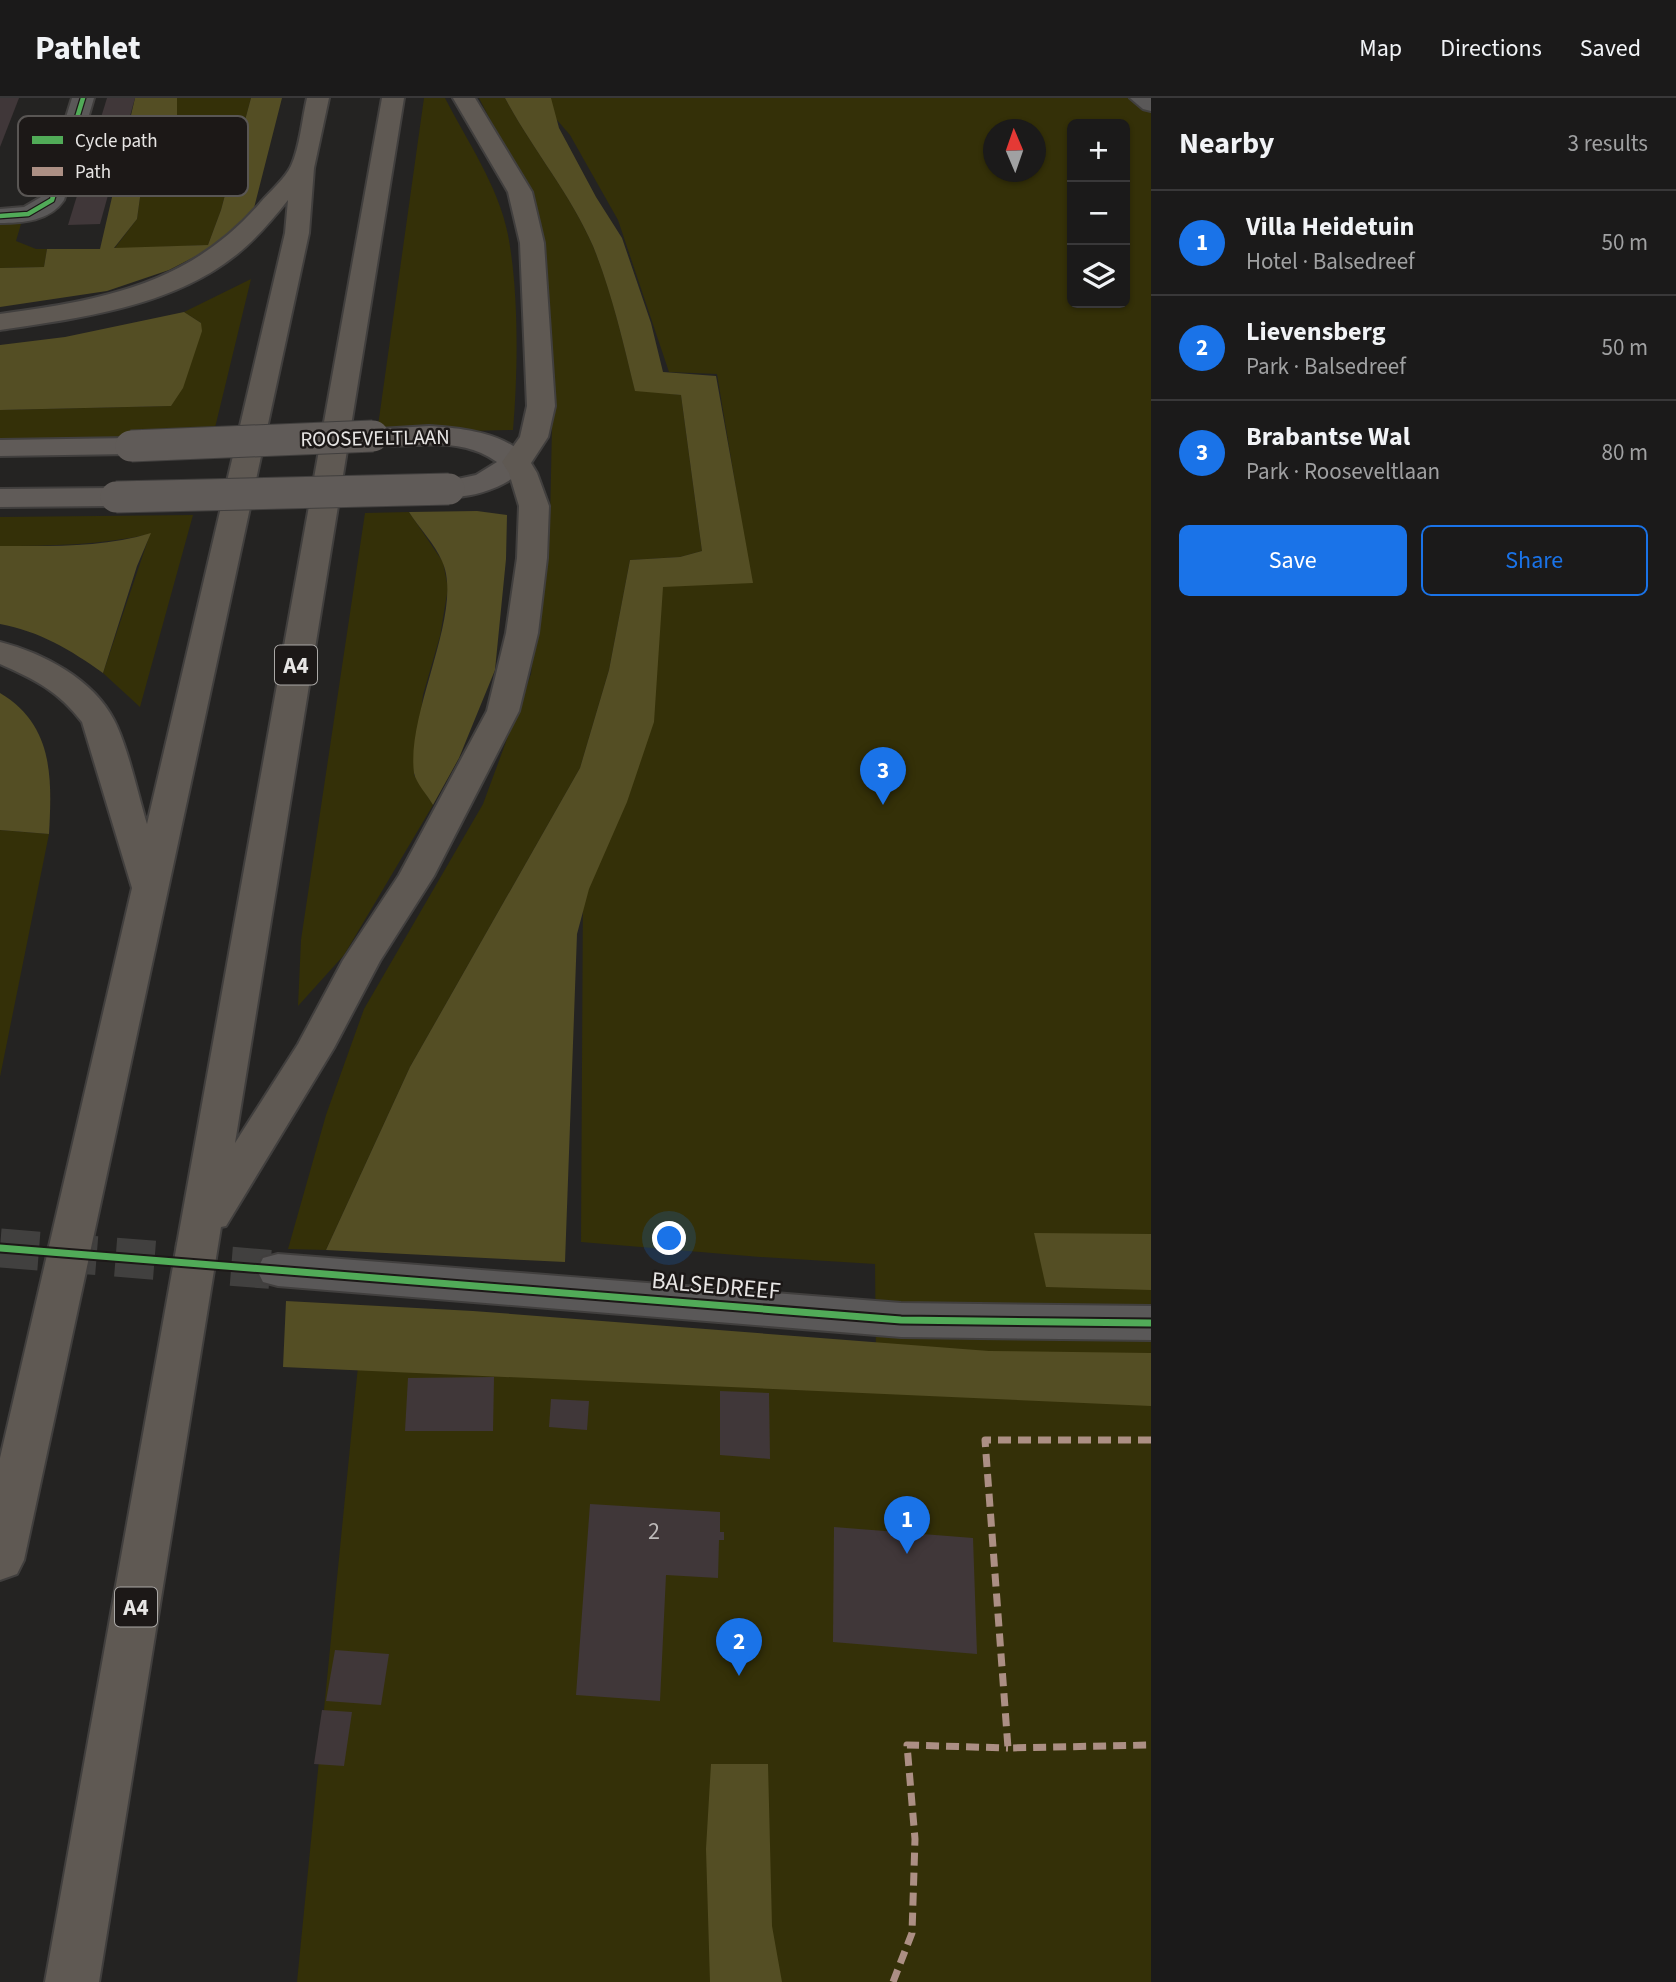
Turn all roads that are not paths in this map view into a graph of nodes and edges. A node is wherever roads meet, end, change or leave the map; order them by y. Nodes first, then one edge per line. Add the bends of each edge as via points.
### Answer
1 (83, 98) edge
2 (318, 98) edge
3 (393, 98) edge
4 (464, 98) edge
5 (1140, 98) edge
6 (1151, 104) edge
7 (78, 116) edge
8 (302, 168) junction
9 (53, 196) edge
10 (0, 216) edge
11 (0, 322) edge
12 (0, 448) edge
13 (516, 462) junction
14 (0, 498) edge
15 (0, 652) edge
16 (150, 890) junction
17 (200, 1231) junction
18 (278, 1270) tunnel mouth
19 (1151, 1323) edge
20 (0, 1560) edge
21 (72, 1982) edge

1 - 7 street
2 - 8 highway
3 - 17 highway, A4
4 - 13 highway via 520,192 533,243 541,406 538,429 527,452
5 - 6 street
8 - 11 highway via 247,232 190,274 100,304
8 - 16 highway via 297,233
9 - 10 street via 41,210 25,216
12 - 13 main road, ROOSEVELTLAAN, bridge via 454,435 491,445
13 - 14 main road, bridge via 485,481 449,489
13 - 17 highway, A4 via 534,506 532,558 523,633 503,711 416,876
15 - 16 highway via 50,674 77,694 98,721
16 - 20 highway
17 - 21 highway, A4
18 - 19 street, BALSEDREEF via 901,1320

